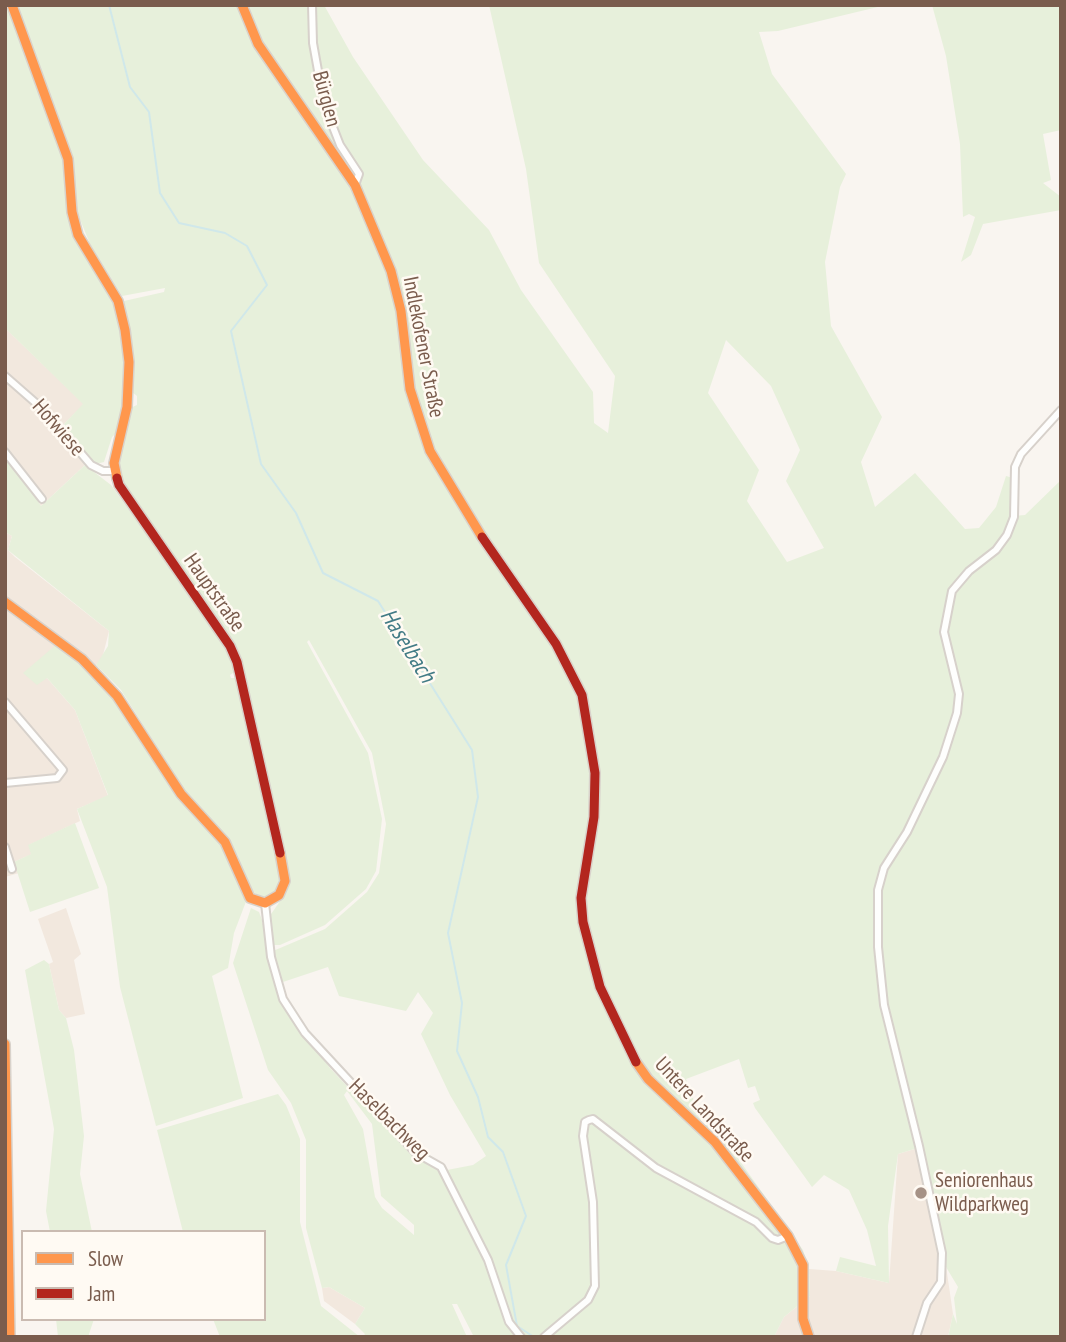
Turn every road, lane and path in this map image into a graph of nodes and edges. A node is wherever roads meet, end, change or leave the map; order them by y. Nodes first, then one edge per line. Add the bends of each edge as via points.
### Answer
1 (12, 5) edge
2 (242, 5) edge
3 (312, 5) edge
4 (355, 185) junction
5 (5, 376) edge
6 (1061, 410) edge
7 (5, 452) edge
8 (115, 471) junction
9 (42, 499) dead end
10 (5, 602) edge
11 (5, 702) edge
12 (595, 774) joint
13 (5, 783) edge
14 (5, 847) edge
15 (12, 869) dead end
16 (265, 902) junction
17 (5, 1044) edge
18 (788, 1236) junction
19 (544, 1336) edge
20 (10, 1337) edge
21 (521, 1337) edge
22 (809, 1337) edge
23 (916, 1337) edge

1 - 8 street via 68,159 72,212 79,234 118,301 125,330 127,407 115,451
2 - 4 street, Indlekofener Straße via 258,44
3 - 4 street, Bürglen via 313,43 324,104 340,145 359,174
4 - 12 street, Indlekofener Straße via 391,271 401,311 410,389 430,451 491,553 571,670 582,695
5 - 8 street, Hofwiese via 45,411 91,465
6 - 23 street via 1015,467 1014,517 1007,535 952,591 944,632 959,694 957,713 943,757 884,868 878,890 884,1005 942,1253 941,1282 927,1303
7 - 9 street
8 - 16 street, Hauptstraße via 125,496 237,662 284,872 282,891
10 - 16 street via 82,659 109,686 181,794 225,842 250,898
11 - 13 street via 63,770 57,778
12 - 18 street, Untere Landstraße via 594,817 581,898 589,953 600,987 631,1055 648,1079 715,1142
14 - 15 street
16 - 21 street, Haselbachweg via 271,957 282,999 305,1033 416,1153 441,1167 488,1260 509,1322
17 - 20 street
18 - 19 street via 772,1238 756,1222 656,1168 589,1119 583,1136 593,1202 595,1286 588,1300
18 - 22 street, Untere Landstraße via 803,1265 803,1319

